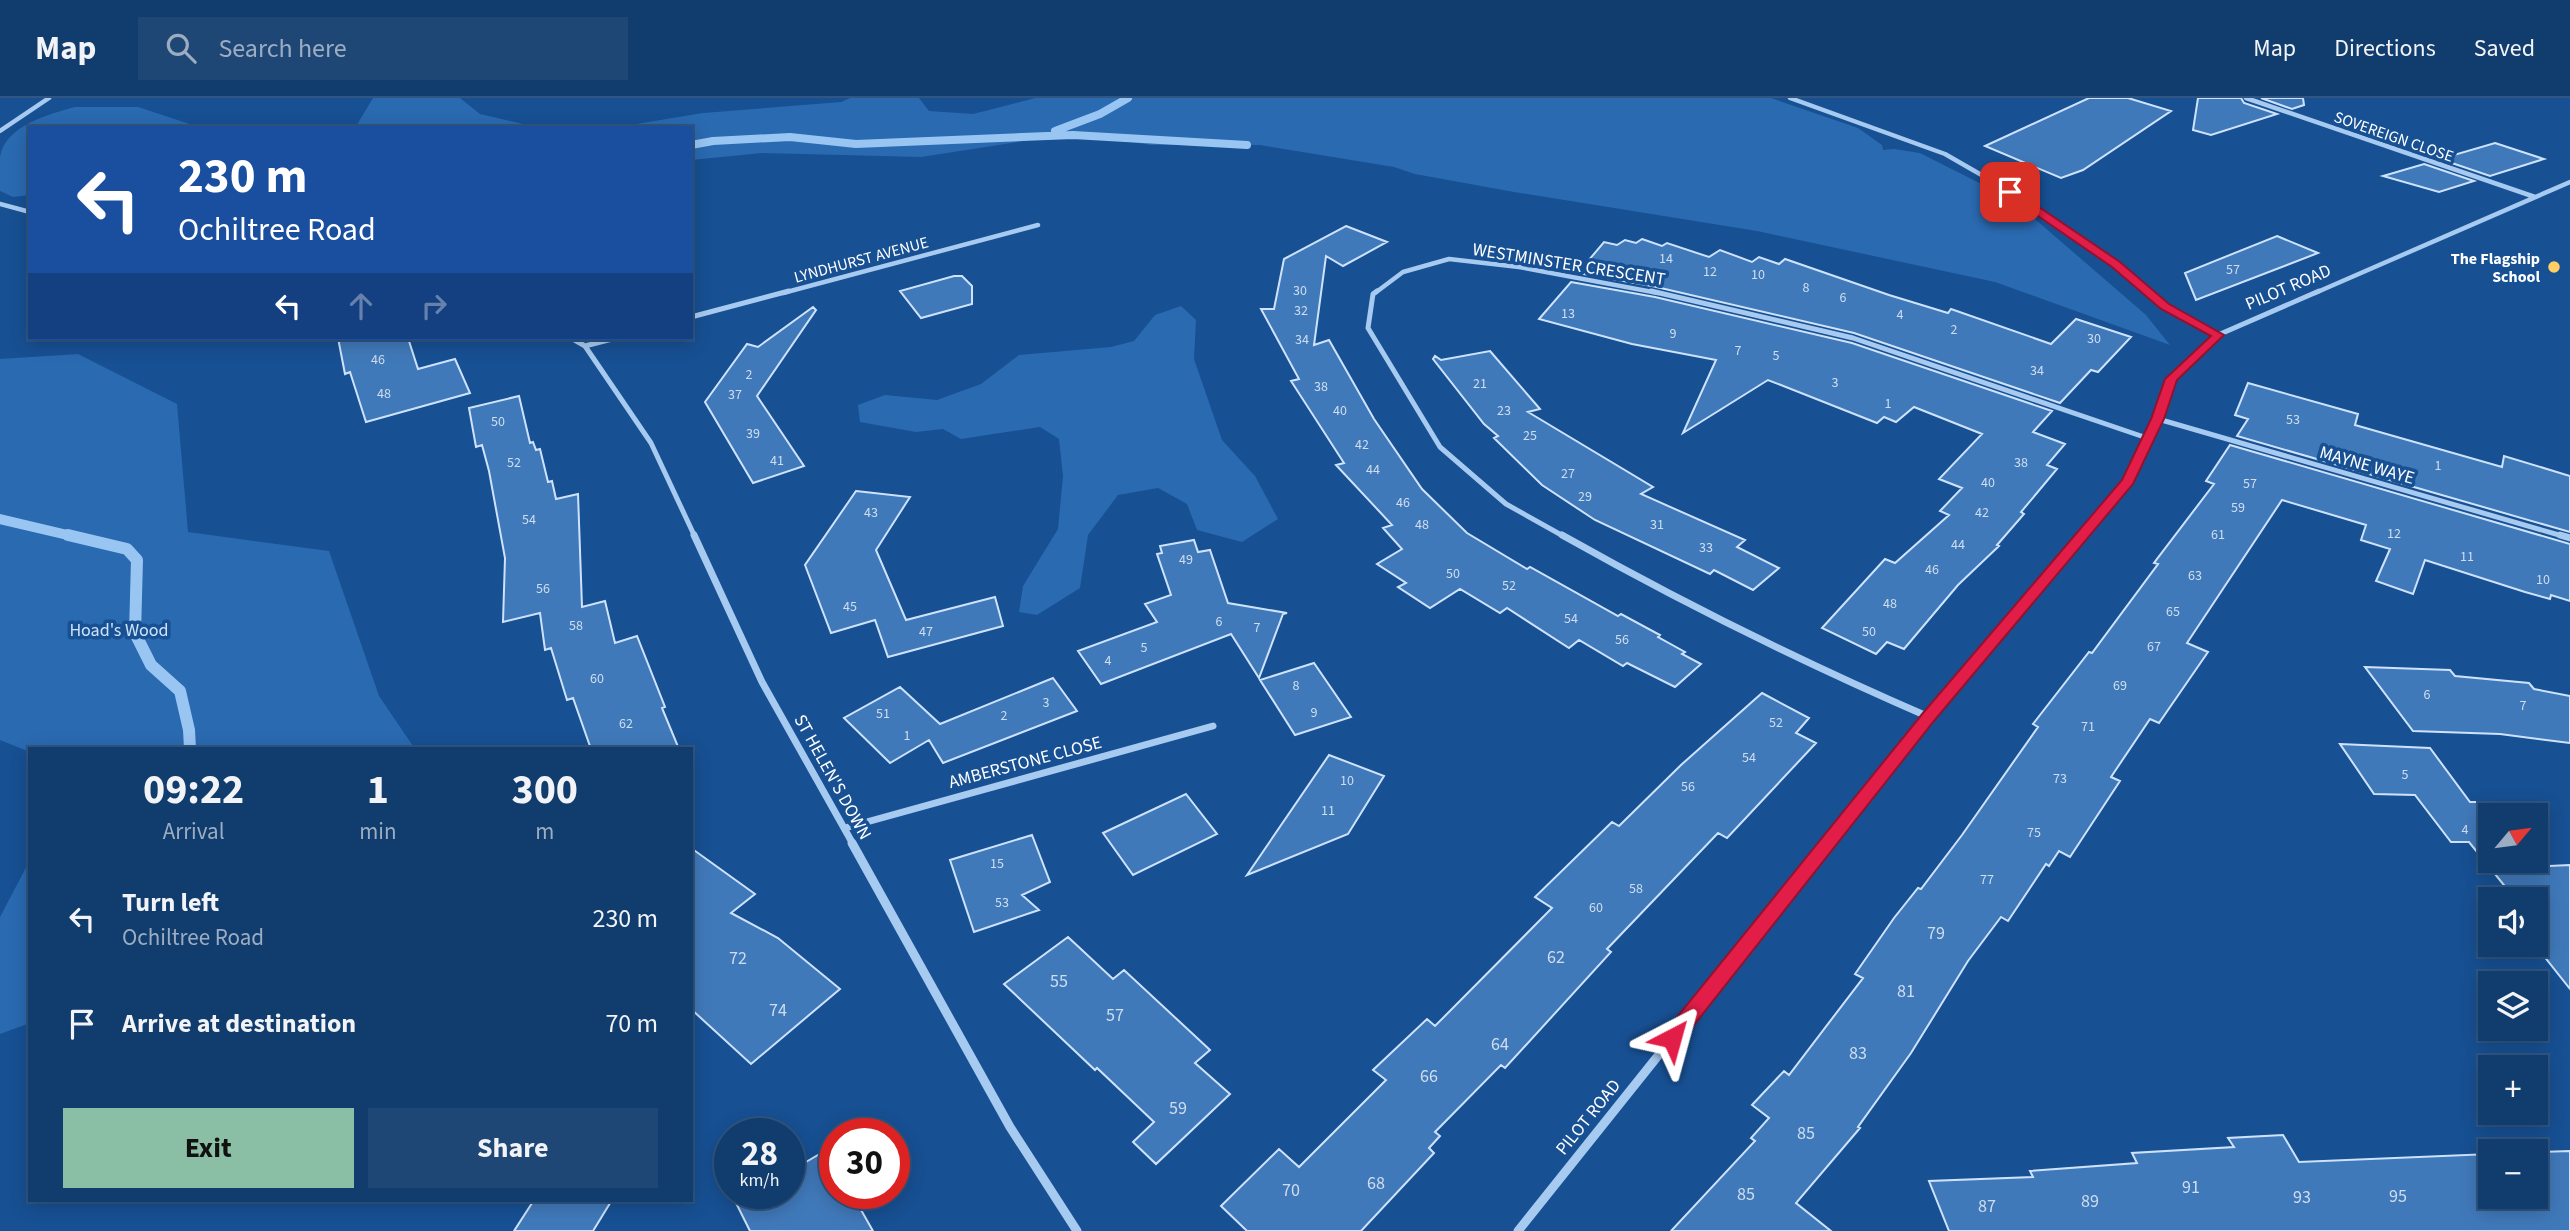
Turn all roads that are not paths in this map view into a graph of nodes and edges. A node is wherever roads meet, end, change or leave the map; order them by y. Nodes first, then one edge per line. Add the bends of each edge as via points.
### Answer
1 (49, 98) edge
2 (1790, 98) edge
3 (2246, 98) edge
4 (0, 131) edge
5 (2570, 183) edge
6 (2535, 197) junction
7 (0, 205) edge
8 (28, 212) edge
9 (1038, 225) dead end
10 (693, 316) edge
11 (2218, 335) junction
12 (574, 340) edge
13 (608, 340) edge
14 (585, 346) junction
15 (2158, 419) junction
16 (2147, 438) junction
17 (2570, 538) edge
18 (1928, 717) junction
19 (1213, 726) dead end
20 (845, 828) junction
21 (1077, 1231) edge
22 (1518, 1231) edge

1 - 4 street
2 - 11 street via 1945,154 2032,204 2116,264 2165,307
3 - 6 street, SOVEREIGN CLOSE
5 - 6 street, PILOT ROAD
6 - 11 street, PILOT ROAD
7 - 8 street
9 - 10 street, LYNDHURST AVENUE
11 - 15 street, PILOT ROAD via 2171,379
12 - 14 street, ST HELEN'S DOWN
13 - 14 street
14 - 20 street, ST HELEN'S DOWN via 651,443 762,682
15 - 16 street, PILOT ROAD
15 - 17 street, MAYNE WAYE
16 - 18 street, PILOT ROAD via 2129,481
16 - 18 street, WESTMINSTER CRESCENT via 1853,338 1621,284 1448,259 1403,272 1373,294 1368,328 1440,447 1506,504 1630,573
18 - 22 street, PILOT ROAD
19 - 20 street, AMBERSTONE CLOSE
20 - 21 street, ST HELEN'S DOWN via 1010,1127

